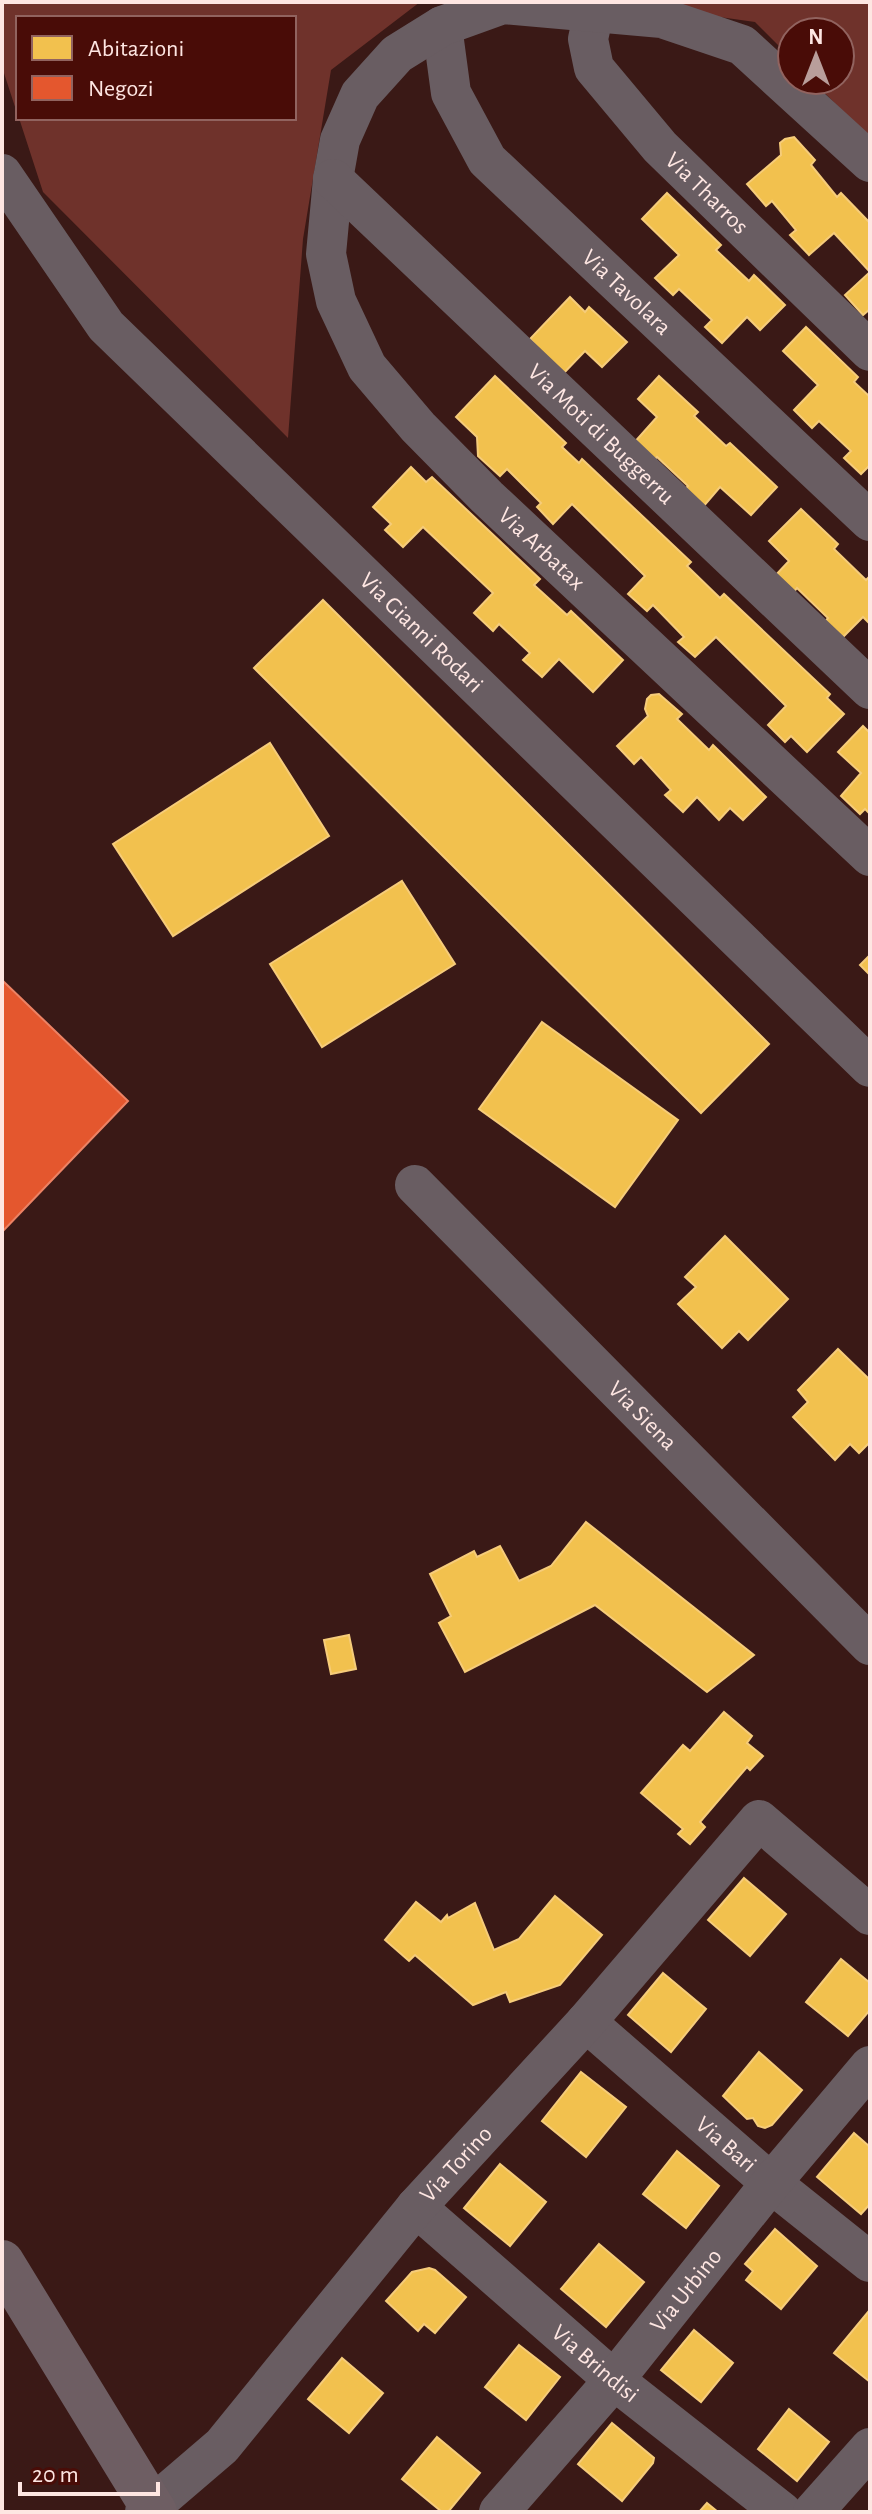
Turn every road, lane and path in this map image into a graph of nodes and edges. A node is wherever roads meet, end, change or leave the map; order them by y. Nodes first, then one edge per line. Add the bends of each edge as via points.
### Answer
1 (594, 12) junction
2 (442, 26) junction
3 (870, 162) edge
4 (2, 174) edge
5 (333, 179) junction
6 (870, 351) edge
7 (870, 521) edge
8 (870, 689) edge
9 (870, 856) edge
10 (870, 1067) edge
11 (415, 1185) dead end
12 (870, 1645) edge
13 (870, 1915) edge
14 (586, 2022) junction
15 (870, 2066) edge
16 (771, 2183) junction
17 (416, 2207) junction
18 (2, 2262) edge
19 (870, 2262) edge
20 (614, 2380) junction
21 (870, 2448) edge
22 (151, 2510) edge
23 (499, 2512) edge
24 (782, 2512) edge
25 (813, 2512) edge

1 - 2 street, Via Arbatax via 503,4
1 - 3 street, Via Arbatax via 662,18 742,45
1 - 6 street, Via Tharros via 588,39 594,68 660,147
2 - 5 street, Via Arbatax via 397,54 360,95 340,140
2 - 7 street, Via Tavolara via 451,93 487,160
4 - 10 street, Via Gianni Rodari via 106,326
5 - 8 street, Via Moti di Buggerru
5 - 9 street, Via Arbatax via 326,254 336,301 367,367 487,497
11 - 12 street, Via Siena
13 - 14 street, Via Torino via 759,1820
14 - 16 street, Via Bari
14 - 17 street, Via Torino
15 - 16 street, Via Urbino
16 - 19 street, Via Bari
16 - 20 street, Via Urbino
17 - 20 street, Via Brindisi
17 - 22 street, Via Torino via 222,2446
18 - 22 main road
20 - 23 street, Via Urbino
20 - 24 street, Via Brindisi
21 - 25 street

